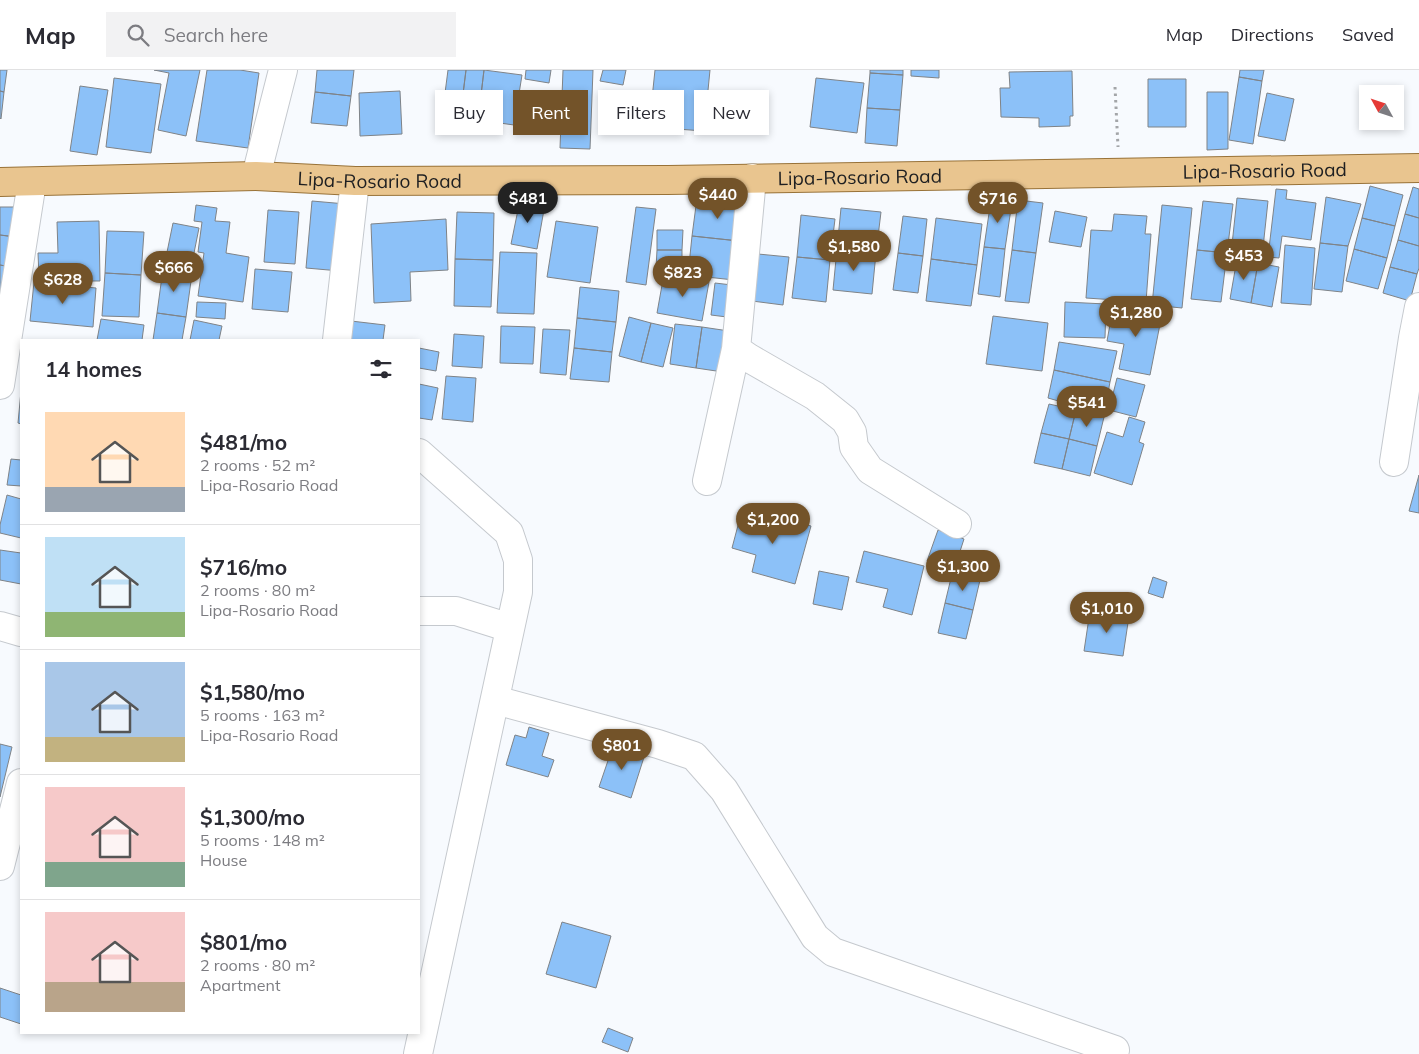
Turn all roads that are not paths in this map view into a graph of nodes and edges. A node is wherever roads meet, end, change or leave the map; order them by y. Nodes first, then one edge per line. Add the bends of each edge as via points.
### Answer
1 (283, 70) edge
2 (1419, 168) edge
3 (256, 176) junction
4 (752, 178) junction
5 (355, 181) junction
6 (0, 182) edge
7 (32, 182) junction
8 (1419, 307) edge
9 (337, 339) edge
10 (736, 349) junction
11 (0, 385) edge
12 (420, 454) edge
13 (1394, 462) dead end
14 (707, 481) dead end
15 (956, 524) dead end
16 (420, 611) edge
17 (0, 626) edge
18 (510, 628) junction
19 (20, 632) edge
20 (495, 700) junction
21 (20, 787) edge
22 (0, 866) edge
23 (1115, 1050) dead end
24 (418, 1054) edge

1 - 3 street
2 - 4 main road, Lipa-Rosario Road
3 - 5 main road, Lipa-Rosario Road
3 - 7 main road, Lipa-Rosario Road
4 - 5 main road, Lipa-Rosario Road
4 - 10 street
5 - 9 street
6 - 7 main road, Lipa-Rosario Road
7 - 11 street
8 - 13 street
10 - 14 street
10 - 15 street via 815,396 845,420 852,432 854,447 870,470
12 - 18 street via 509,533 518,560 518,592
16 - 18 street via 456,611
17 - 19 street
18 - 20 street
20 - 23 street via 694,756 724,790 815,937 833,952
20 - 24 street
21 - 22 street

